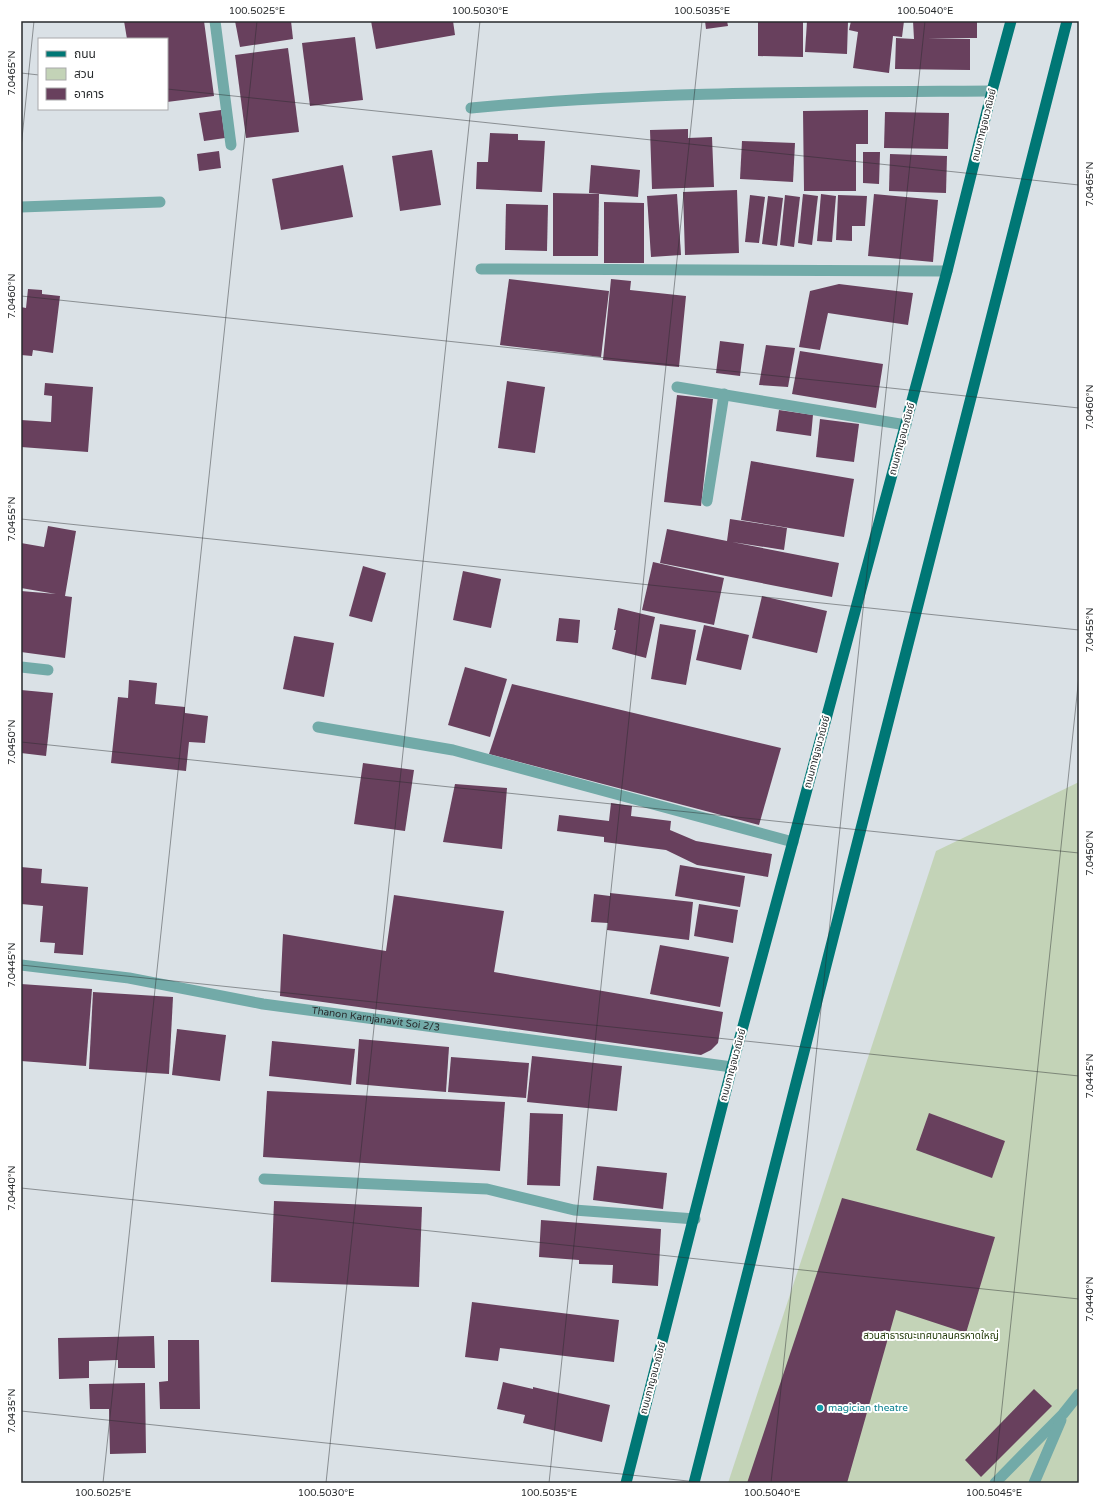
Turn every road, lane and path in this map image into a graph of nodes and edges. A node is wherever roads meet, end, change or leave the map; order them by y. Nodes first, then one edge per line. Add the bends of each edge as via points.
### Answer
1 (215, 21) edge
2 (1011, 21) edge
3 (1067, 21) edge
4 (992, 91) junction
5 (472, 108) dead end
6 (231, 144) dead end
7 (160, 202) dead end
8 (21, 207) edge
9 (481, 269) dead end
10 (947, 271) junction
11 (677, 387) dead end
12 (724, 394) junction
13 (906, 424) junction
14 (707, 501) dead end
15 (21, 667) edge
16 (48, 670) dead end
17 (318, 727) dead end
18 (792, 842) junction
19 (21, 965) edge
20 (732, 1067) junction
21 (264, 1179) dead end
22 (695, 1219) junction
23 (1079, 1394) edge
24 (1063, 1414) junction
25 (626, 1483) edge
26 (694, 1483) edge
27 (995, 1483) edge
28 (1034, 1483) edge

1 - 6 street
2 - 4 main road, ถนนกาญจนวณิชย์
3 - 26 main road
4 - 5 street via 728,93 586,99
4 - 10 main road, ถนนกาญจนวณิชย์
7 - 8 street
9 - 10 street
10 - 13 main road, ถนนกาญจนวณิชย์
11 - 12 street
12 - 13 street
12 - 14 street
13 - 18 main road, ถนนกาญจนวณิชย์
15 - 16 street
17 - 18 street via 453,750
18 - 20 main road, ถนนกาญจนวณิชย์
19 - 20 street, Thanon Karnjanavit Soi 2/3 via 129,978 263,1004
20 - 22 main road, ถนนกาญจนวณิชย์
21 - 22 street via 487,1189 574,1210
22 - 25 main road, ถนนกาญจนวณิชย์
23 - 24 street
24 - 27 street
24 - 28 street

